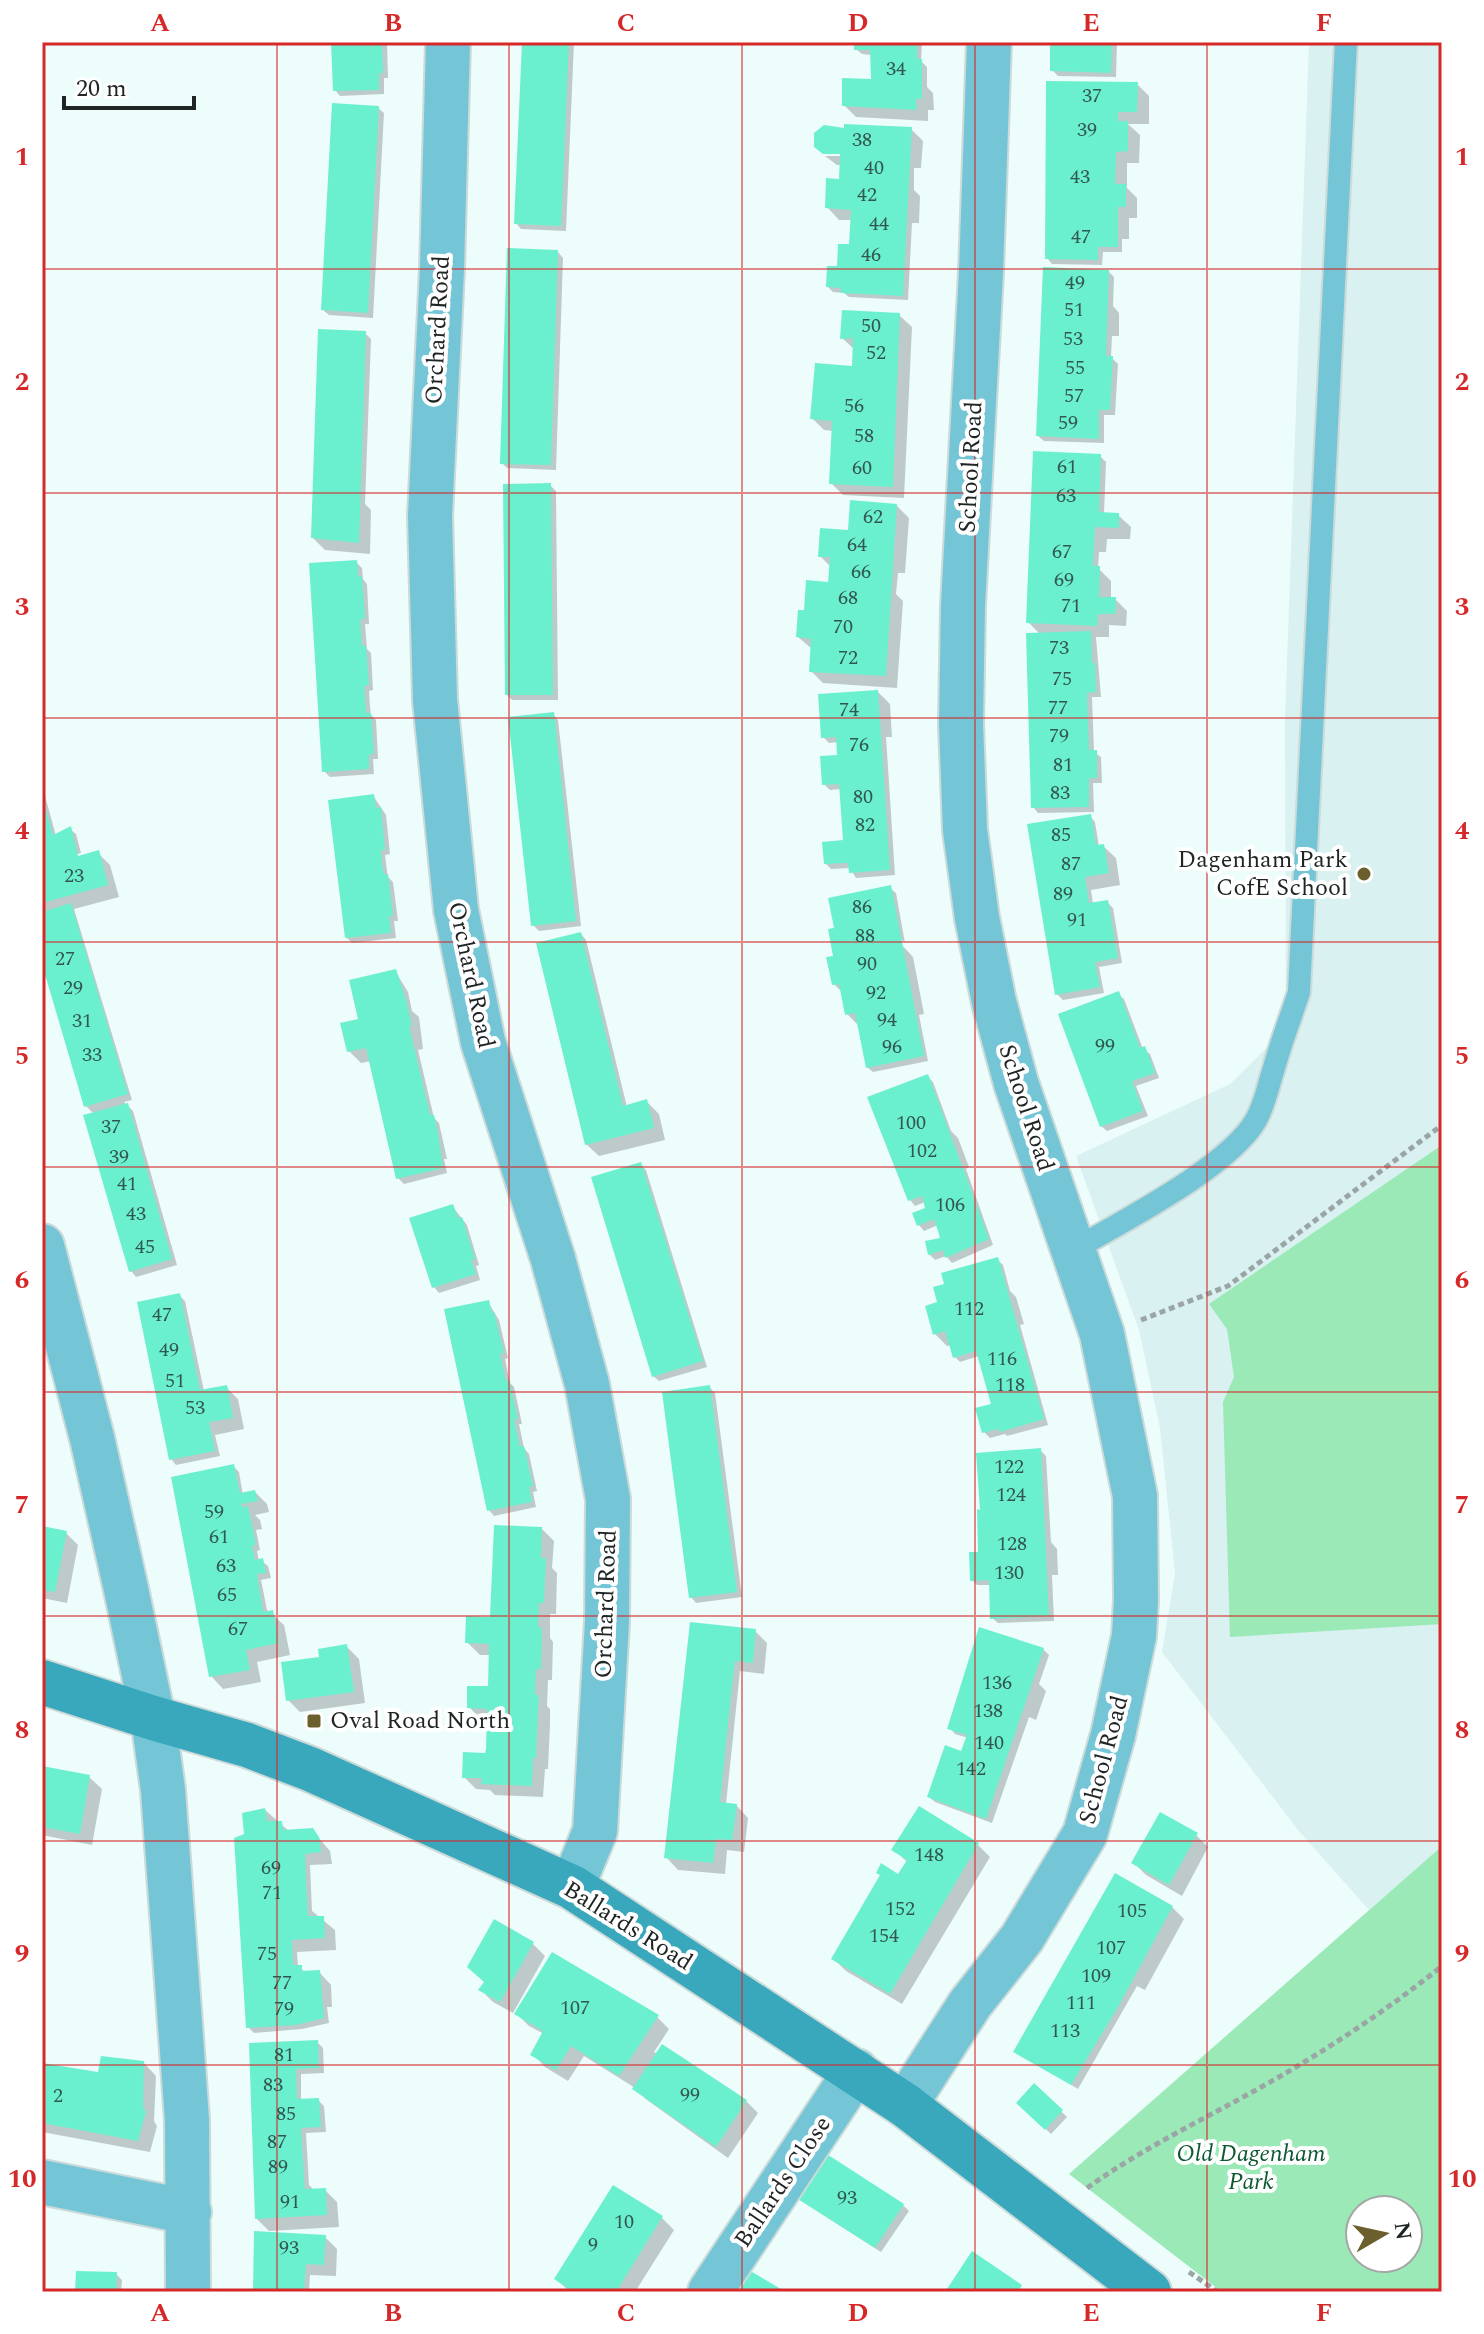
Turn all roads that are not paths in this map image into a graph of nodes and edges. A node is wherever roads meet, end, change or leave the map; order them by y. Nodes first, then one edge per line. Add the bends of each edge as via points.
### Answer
1 (448, 42) edge
2 (989, 42) edge
3 (1346, 42) edge
4 (42, 1246) edge
5 (1075, 1249) junction
6 (42, 1682) edge
7 (153, 1718) junction
8 (572, 1887) junction
9 (856, 2071) junction
10 (905, 2105) junction
11 (42, 2182) edge
12 (189, 2212) junction
13 (188, 2292) edge
14 (710, 2292) edge
15 (1149, 2292) edge

1 - 8 street, Orchard Road via 430,516 435,700 456,910 483,1042 587,1384 608,1499 595,1831
2 - 5 street, School Road via 963,605 965,830 994,1002
3 - 5 lane via 1299,992 1255,1122 1202,1172
4 - 7 street via 92,1438
5 - 10 street, School Road via 1102,1334 1135,1496 1134,1636 1085,1834 1022,1938 970,2004
6 - 7 main road, Ballards Road
7 - 8 main road, Ballards Road via 310,1769
7 - 12 street via 168,1842
8 - 9 main road, Ballards Road
9 - 10 main road, Ballards Road
9 - 14 street, Ballards Close
10 - 15 main road, Ballards Road
11 - 12 street
12 - 13 street

